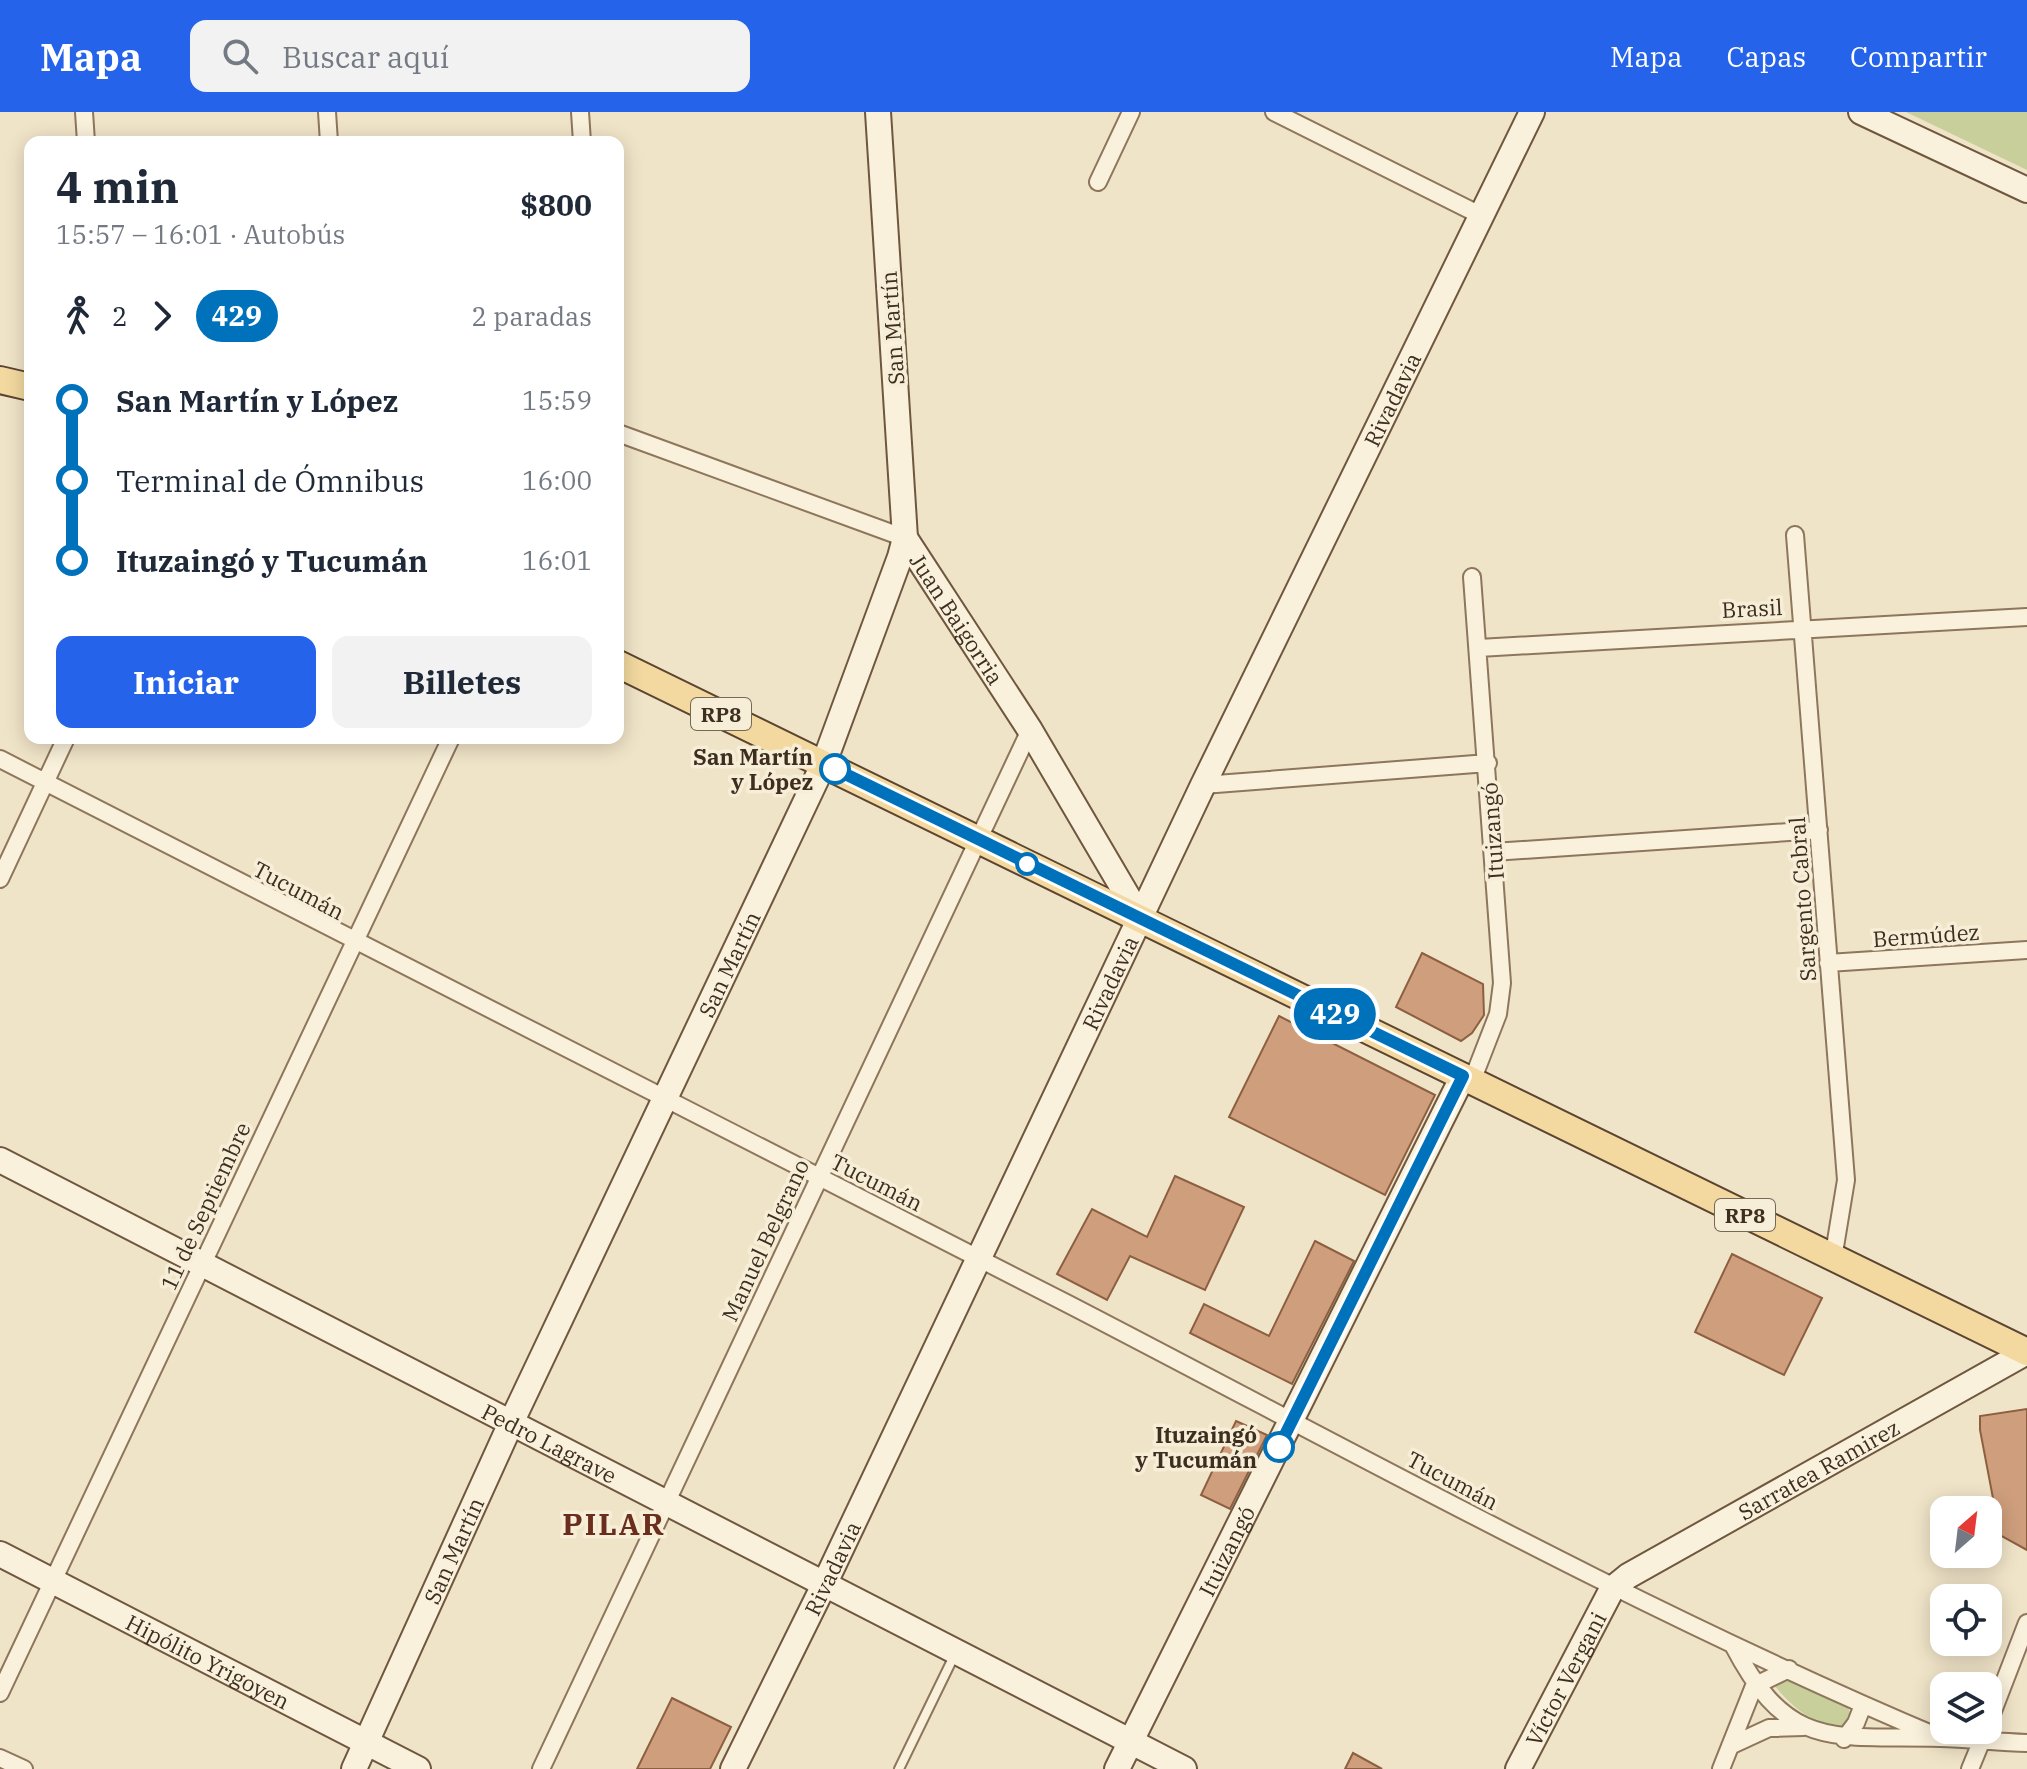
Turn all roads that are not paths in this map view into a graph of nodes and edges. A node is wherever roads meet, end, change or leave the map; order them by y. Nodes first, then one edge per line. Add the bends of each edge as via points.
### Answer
1 (84, 112) edge
2 (327, 112) edge
3 (580, 112) edge
4 (878, 112) edge
5 (1131, 112) edge
6 (1274, 112) edge
7 (1532, 112) edge
8 (1861, 112) edge
9 (86, 136) edge
10 (329, 136) edge
11 (582, 136) edge
12 (1098, 182) dead end
13 (2027, 190) edge
14 (1482, 216) junction
15 (0, 380) edge
16 (24, 386) edge
17 (624, 435) edge
18 (1795, 535) dead end
19 (905, 538) junction
20 (1472, 577) dead end
21 (2027, 617) edge
22 (1803, 627) junction
23 (1479, 648) junction
24 (624, 667) edge
25 (1030, 730) junction
26 (63, 744) edge
27 (448, 744) edge
28 (0, 759) edge
29 (824, 763) junction
30 (1488, 763) junction
31 (45, 783) junction
32 (1203, 785) junction
33 (1819, 830) junction
34 (977, 840) junction
35 (1493, 852) junction
36 (0, 879) edge
37 (1141, 919) junction
38 (354, 943) junction
39 (2027, 950) edge
40 (1828, 963) junction
41 (1467, 1079) junction
42 (663, 1099) junction
43 (0, 1160) edge
44 (819, 1177) junction
45 (980, 1258) junction
46 (1833, 1259) junction
47 (202, 1265) junction
48 (2027, 1352) edge
49 (1293, 1420) junction
50 (511, 1423) junction
51 (666, 1503) junction
52 (0, 1554) edge
53 (53, 1581) junction
54 (823, 1587) junction
55 (1612, 1589) junction
56 (2027, 1623) edge
57 (1733, 1645) junction
58 (955, 1654) junction
59 (1789, 1669) junction
60 (1754, 1686) junction
61 (2002, 1688) edge
62 (0, 1693) edge
63 (1863, 1705) junction
64 (1806, 1727) junction
65 (1930, 1733) edge
66 (1930, 1738) edge
67 (1844, 1739) junction
68 (2002, 1739) edge
69 (1130, 1742) junction
70 (366, 1743) junction
71 (2027, 1743) edge
72 (1981, 1744) edge
73 (1730, 1746) junction
74 (0, 1758) edge
75 (24, 1769) edge
76 (354, 1769) edge
77 (418, 1769) edge
78 (541, 1769) edge
79 (733, 1769) edge
80 (899, 1769) edge
81 (1117, 1769) edge
82 (1184, 1769) edge
83 (1518, 1769) edge
84 (1721, 1769) edge
85 (1970, 1769) edge

1 - 9 street
2 - 10 street
3 - 11 street
4 - 19 street, San Martín
5 - 12 street
6 - 14 street
7 - 14 street, Rivadavia
8 - 13 street
14 - 32 street, Rivadavia
15 - 16 main road
17 - 19 street, Juan Baigorria
18 - 22 street, Sargento Cabral
19 - 25 street, Juan Baigorria
19 - 29 street, San Martín
20 - 23 street, Ituizangó
21 - 22 street, Brasil
22 - 23 street, Brasil
22 - 33 street, Sargento Cabral
23 - 30 street, Ituizangó
24 - 29 main road, RP8
25 - 34 street, Manuel Belgrano
25 - 37 street, Juan Baigorria
26 - 31 street
27 - 38 street, 11 de Septiembre
28 - 31 street, Tucumán
29 - 34 main road, RP8
29 - 42 street, San Martín
30 - 32 street
30 - 35 street, Ituizangó
31 - 36 street
31 - 38 street, Tucumán
32 - 37 street, Rivadavia
33 - 35 street
33 - 40 street, Sargento Cabral
34 - 37 main road, RP8
34 - 44 street, Manuel Belgrano
35 - 41 street, Ituizangó via 1501,1001
37 - 41 main road, RP8
37 - 45 street, Rivadavia
38 - 42 street, Tucumán
38 - 47 street, 11 de Septiembre
39 - 40 street, Bermúdez
40 - 46 street, Sargento Cabral via 1846,1180
41 - 46 main road, RP8
41 - 49 street, Ituizangó
42 - 44 street, Tucumán
42 - 50 street, San Martín
43 - 47 street, Pedro Lagrave
44 - 45 street, Tucumán
44 - 51 street, Manuel Belgrano
45 - 49 street, Tucumán
45 - 54 street, Rivadavia
46 - 48 main road, RP8
47 - 50 street, Pedro Lagrave
47 - 53 street, 11 de Septiembre
48 - 55 street, Sarratea Ramirez
49 - 55 street, Tucumán
49 - 69 street, Ituizangó
50 - 51 street, Pedro Lagrave
50 - 70 street, San Martín
51 - 54 street, Pedro Lagrave
51 - 78 street, Manuel Belgrano
52 - 53 street, Hipólito Yrigoyen
53 - 62 street, 11 de Septiembre
53 - 70 street, Hipólito Yrigoyen
54 - 58 street, Pedro Lagrave
54 - 79 street, Rivadavia
55 - 57 street, Tucumán
55 - 83 street, Víctor Vergani
56 - 61 street
57 - 59 street, Tucumán
57 - 60 street, Tucumán
58 - 69 street, Pedro Lagrave
58 - 80 lane
59 - 60 street
59 - 63 street, Tucumán
60 - 64 street, Tucumán
60 - 73 street
63 - 65 street, Tucumán
63 - 67 street
64 - 67 street, Tucumán
64 - 73 street via 1769,1728
66 - 67 street, Tucumán
68 - 71 street, Tucumán
69 - 81 street, Ituizangó
69 - 82 street, Pedro Lagrave
70 - 76 street, San Martín
70 - 77 street, Hipólito Yrigoyen
72 - 85 street
73 - 84 street
74 - 75 street

